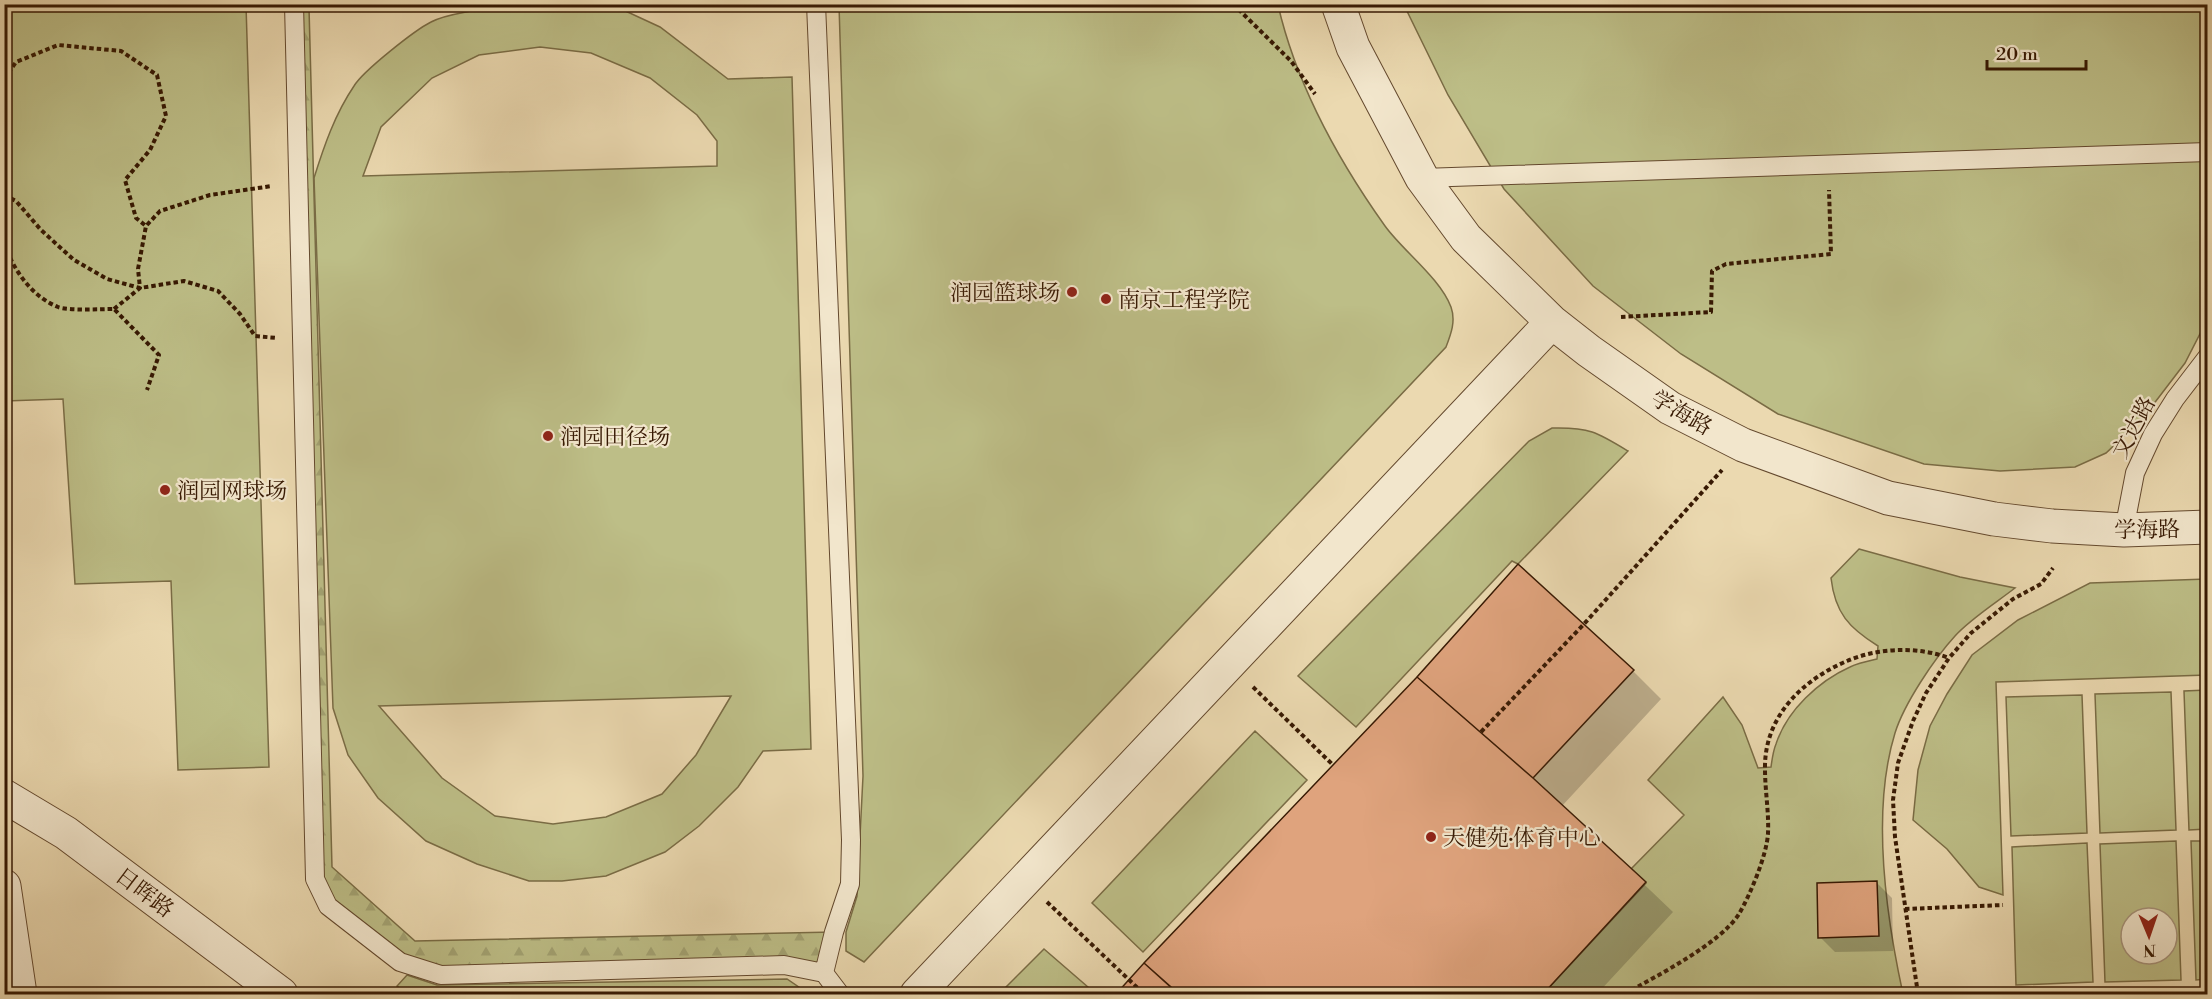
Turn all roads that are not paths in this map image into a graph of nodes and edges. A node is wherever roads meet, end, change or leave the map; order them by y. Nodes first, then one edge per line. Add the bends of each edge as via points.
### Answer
1 (294, 4) edge
2 (816, 4) edge
3 (1338, 4) edge
4 (2208, 152) edge
5 (1422, 178) junction
6 (1552, 322) junction
7 (2208, 356) edge
8 (2208, 527) edge
9 (2124, 531) junction
10 (4, 796) edge
11 (4, 886) edge
12 (824, 973) junction
13 (20, 994) edge
14 (281, 994) edge
15 (840, 994) edge
16 (916, 994) edge

1 - 12 lane via 315,879 328,906 400,962 441,975 784,965
2 - 12 lane via 851,840 850,884
3 - 5 street, 学海路 via 1353,47
4 - 5 lane
5 - 6 street, 学海路 via 1466,238
6 - 9 street, 学海路 via 1671,408 1743,445 1888,498 1994,519
6 - 16 street
7 - 9 lane, 文达路 via 2153,434 2135,474
8 - 9 street, 学海路
10 - 14 street, 日晖路 via 66,833
11 - 13 street
12 - 15 lane

